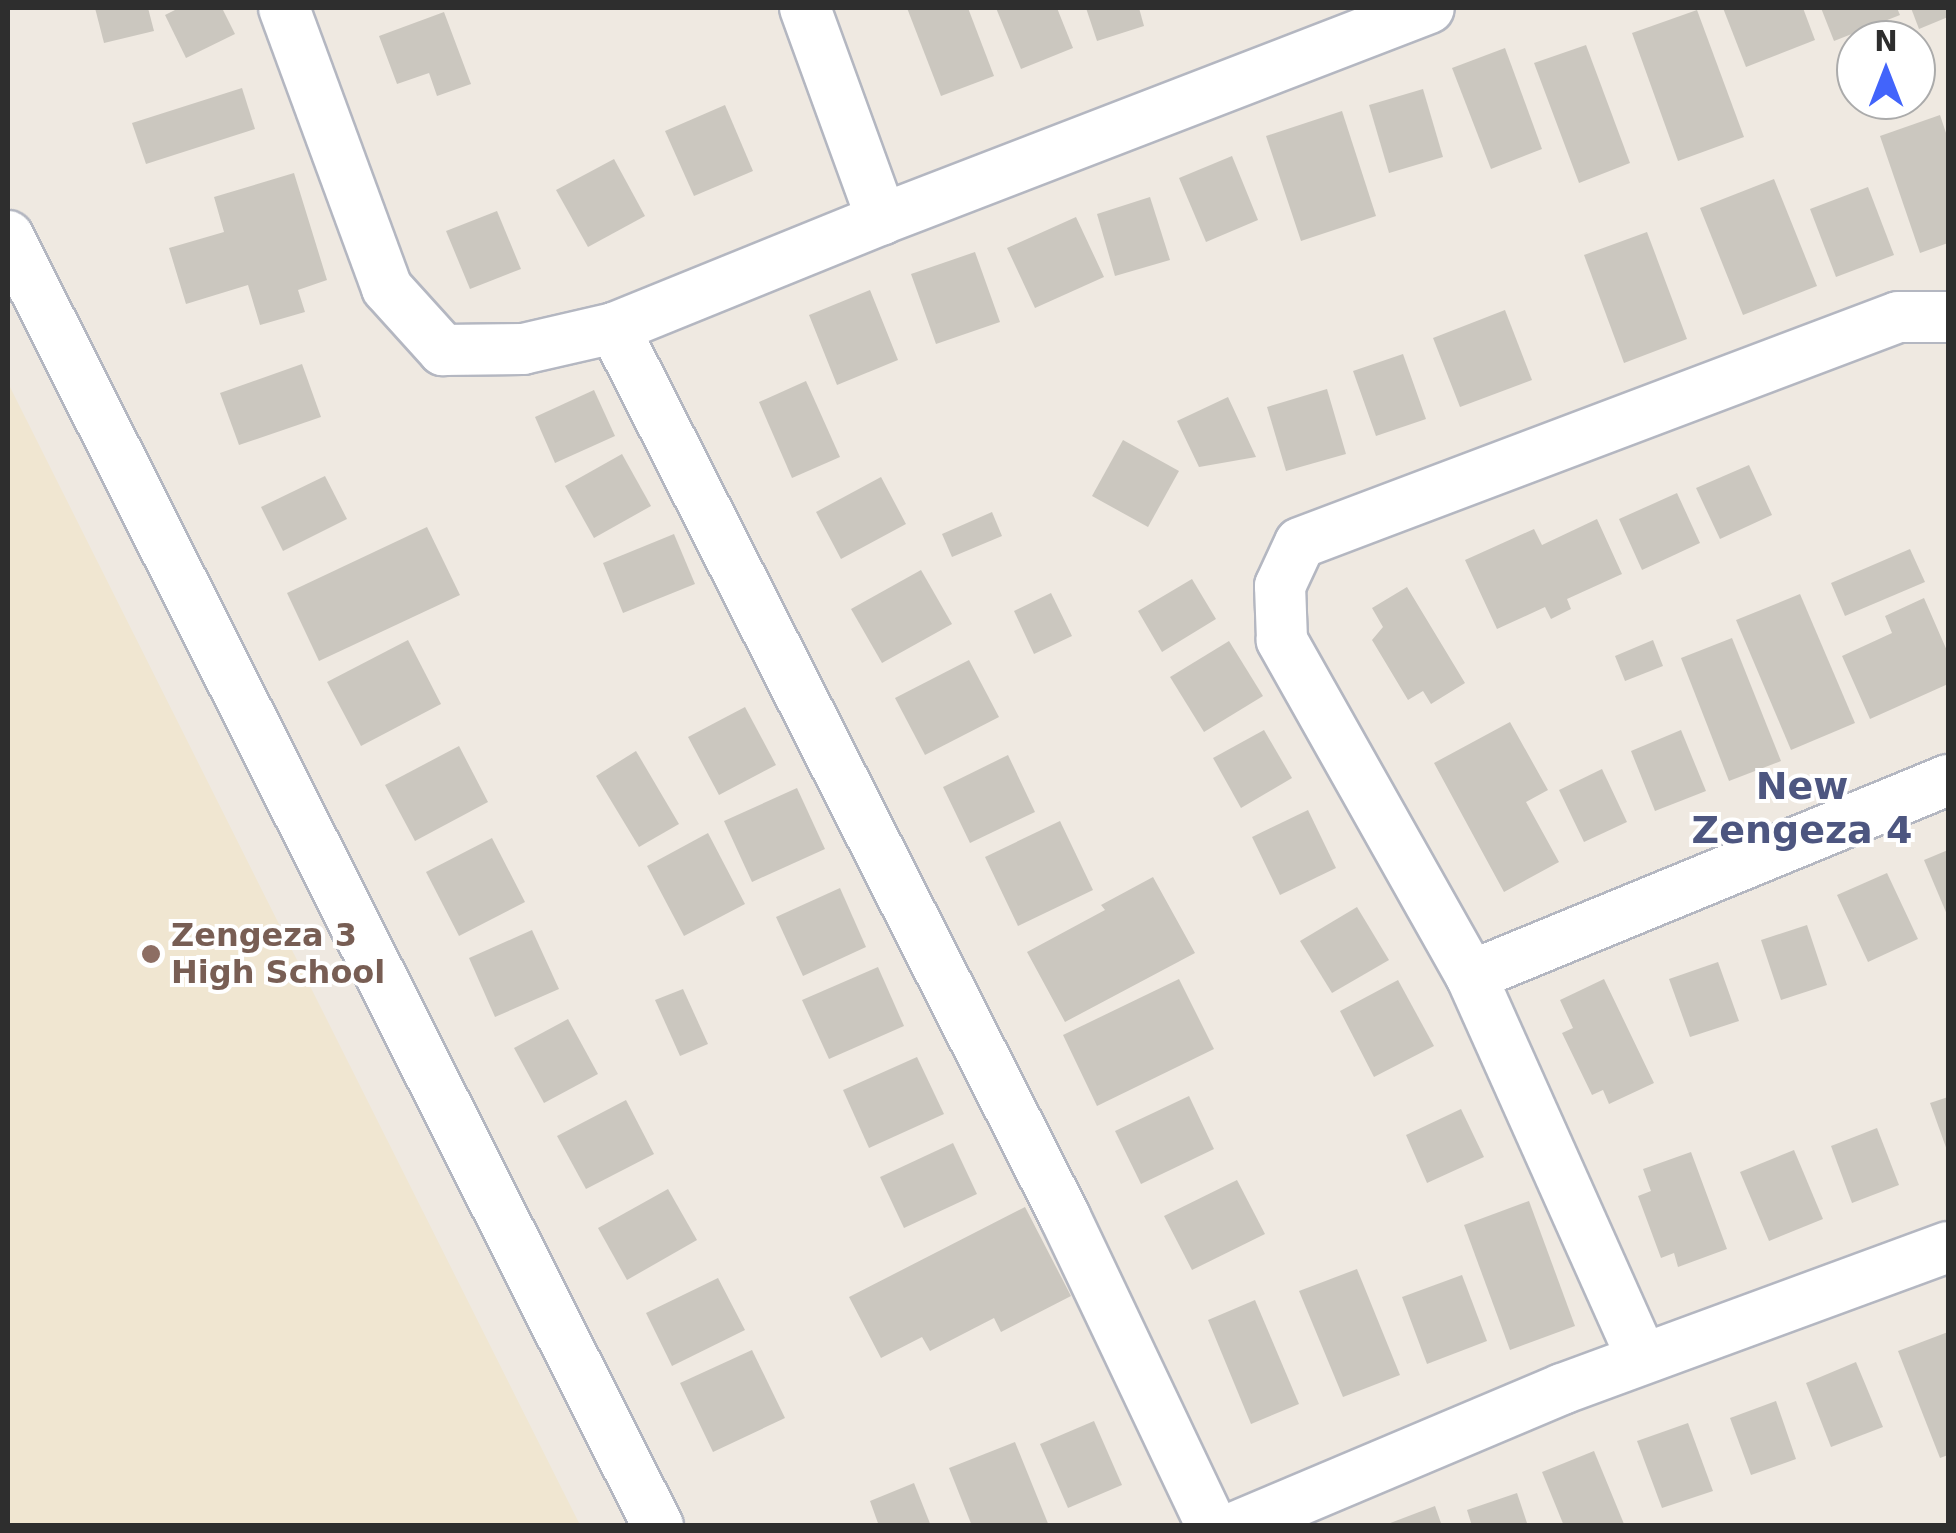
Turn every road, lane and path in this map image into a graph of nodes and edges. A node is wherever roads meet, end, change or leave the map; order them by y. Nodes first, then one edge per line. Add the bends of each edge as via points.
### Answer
1 (284, 8) edge
2 (805, 8) edge
3 (1429, 8) edge
4 (1361, 20) edge
5 (882, 219) junction
6 (8, 236) edge
7 (1948, 318) edge
8 (614, 328) junction
9 (1948, 780) edge
10 (1471, 976) junction
11 (1948, 1247) edge
12 (1642, 1358) junction
13 (658, 1526) edge
14 (1212, 1526) edge
15 (1238, 1526) edge

1 - 8 street via 388,288 443,350 524,348
2 - 5 street
3 - 4 street
4 - 5 street
5 - 8 street
6 - 13 street
7 - 10 street via 1898,318 1300,543 1280,586 1282,640
8 - 14 street via 1065,1216
9 - 10 street
10 - 12 street
11 - 12 street
12 - 15 street

